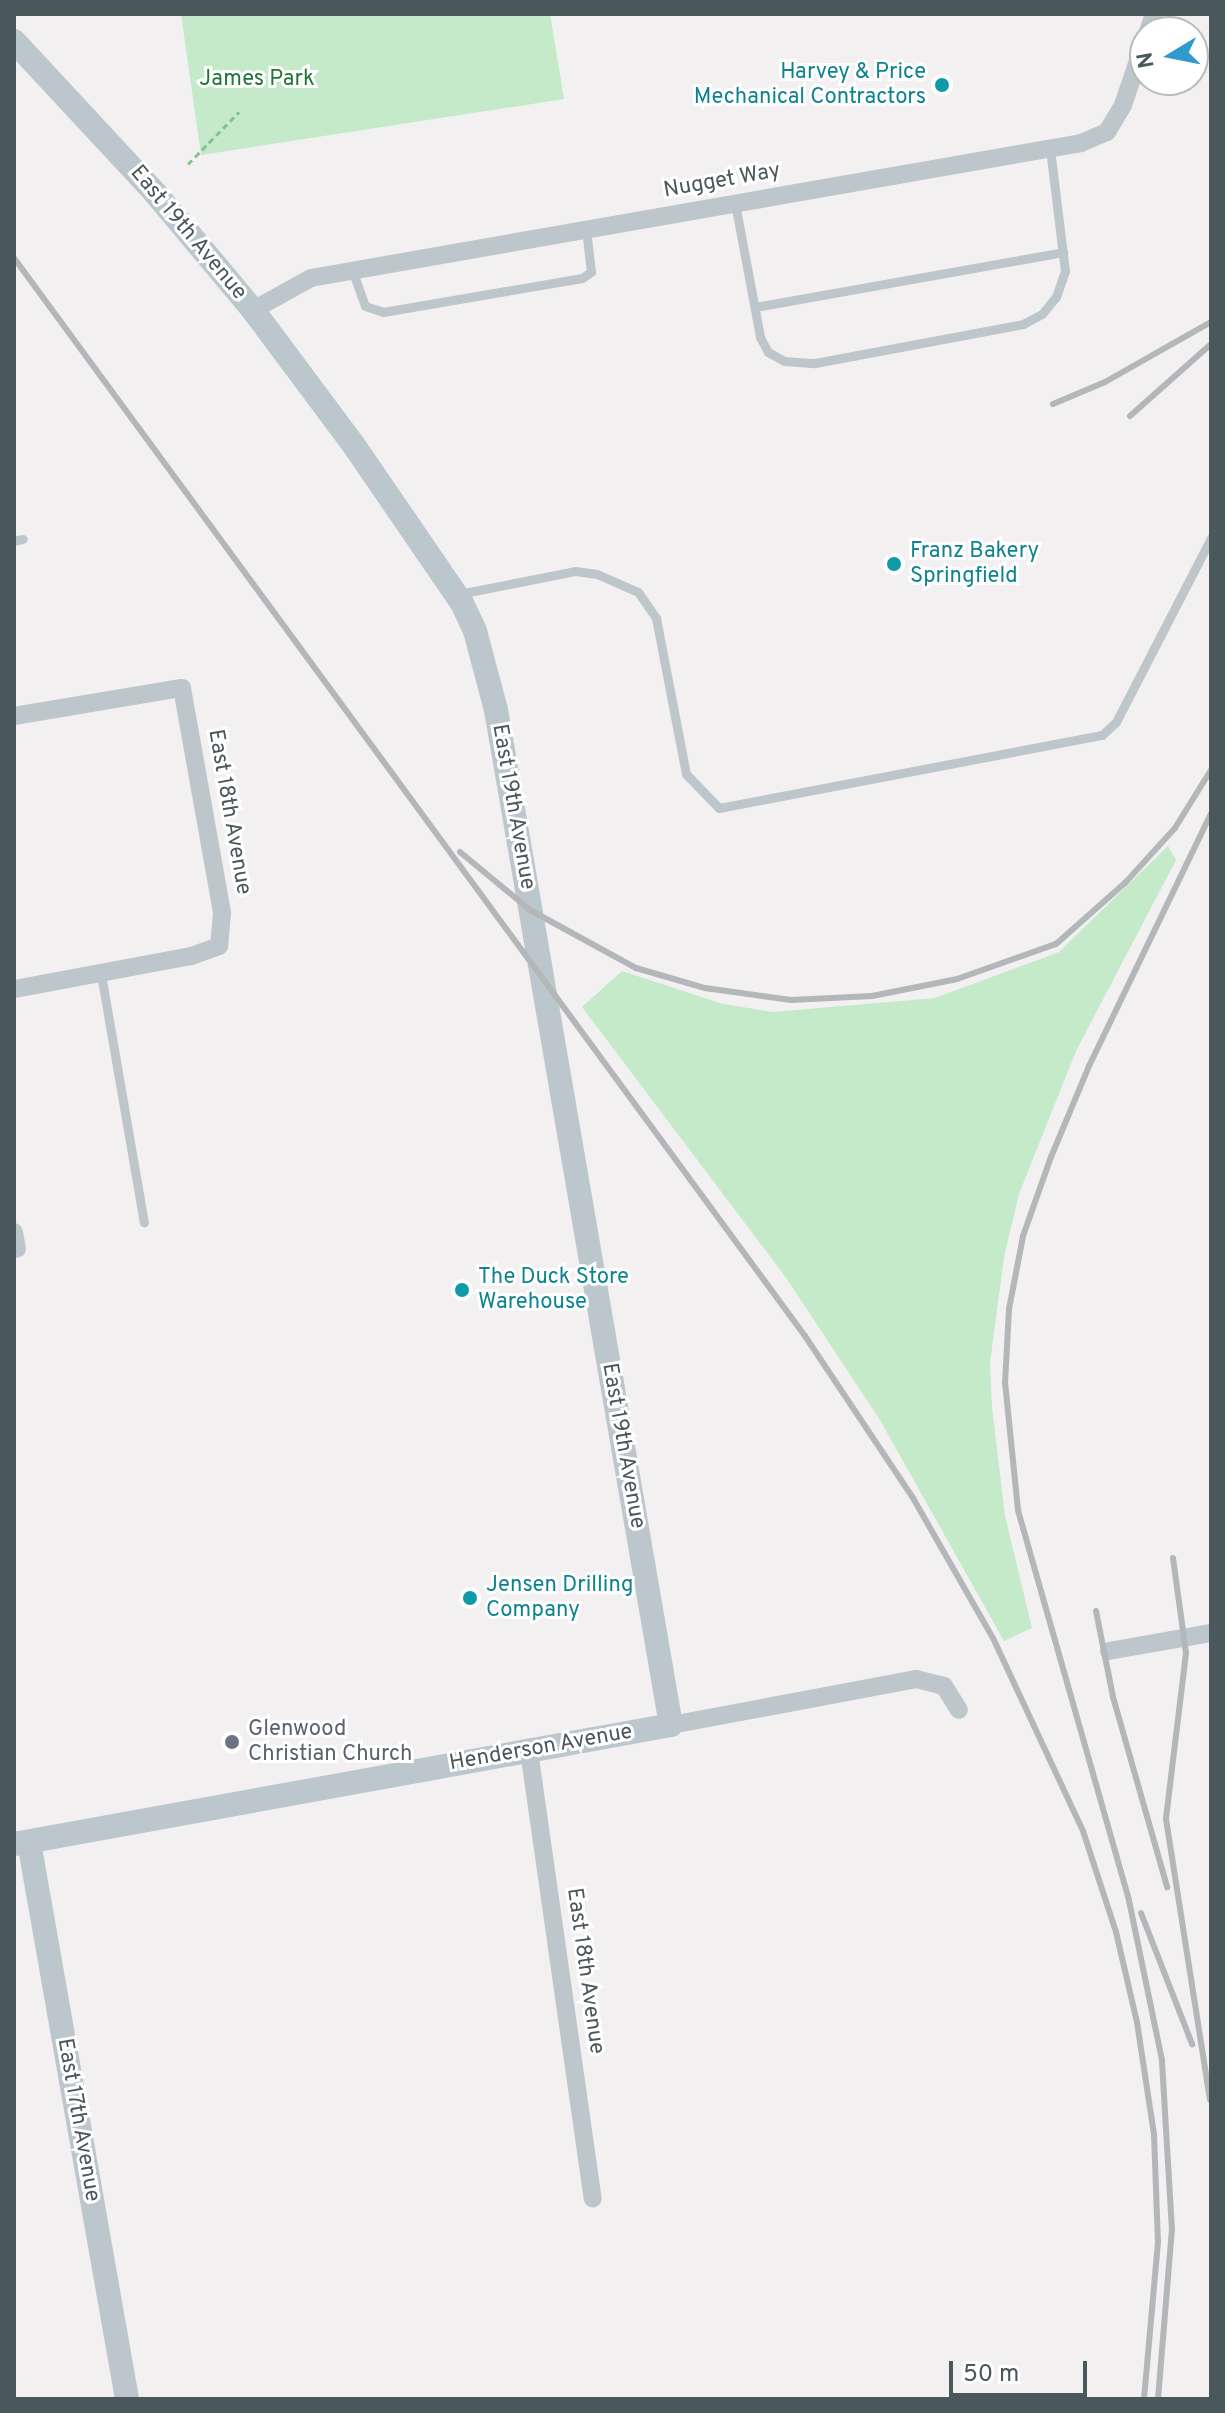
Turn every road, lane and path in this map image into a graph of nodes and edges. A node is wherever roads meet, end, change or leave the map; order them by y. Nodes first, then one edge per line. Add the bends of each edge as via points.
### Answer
1 (14, 41) edge
2 (1129, 87) edge
3 (239, 112) dead end
4 (1050, 148) junction
5 (188, 164) dead end
6 (735, 203) junction
7 (586, 229) junction
8 (1063, 252) junction
9 (352, 270) junction
10 (755, 307) junction
11 (253, 310) junction
12 (1211, 538) edge
13 (456, 595) junction
14 (14, 716) edge
15 (101, 974) junction
16 (14, 989) edge
17 (144, 1222) dead end
18 (1211, 1633) edge
19 (1109, 1651) dead end
20 (959, 1710) dead end
21 (671, 1725) junction
22 (529, 1751) junction
23 (21, 1843) edge
24 (593, 2198) dead end
25 (127, 2399) edge

1 - 11 street, East 19th Avenue via 156,194
2 - 4 street, Nugget Way via 1107,132
3 - 5 path
4 - 6 street, Nugget Way
4 - 8 lane
6 - 7 street, Nugget Way
6 - 10 lane
7 - 9 street, Nugget Way
7 - 9 lane via 591,272 582,278 383,312 365,306
8 - 10 lane
8 - 10 lane via 1065,271 1056,297 1042,314 1023,324 815,363 784,361 768,352
9 - 11 street, Nugget Way via 311,278
11 - 13 street, East 19th Avenue
12 - 13 lane via 1116,722 1102,735 719,808 686,774 656,618 638,592 597,574 575,571
13 - 21 street, East 19th Avenue via 475,631 494,698
14 - 15 street, East 18th Avenue via 182,688 222,913 219,946
15 - 16 street
15 - 17 lane
18 - 19 street
20 - 21 street, Henderson Avenue via 944,1686 916,1679
21 - 22 street, Henderson Avenue
22 - 23 street, Henderson Avenue
22 - 24 street, East 18th Avenue
23 - 25 street, East 17th Avenue

